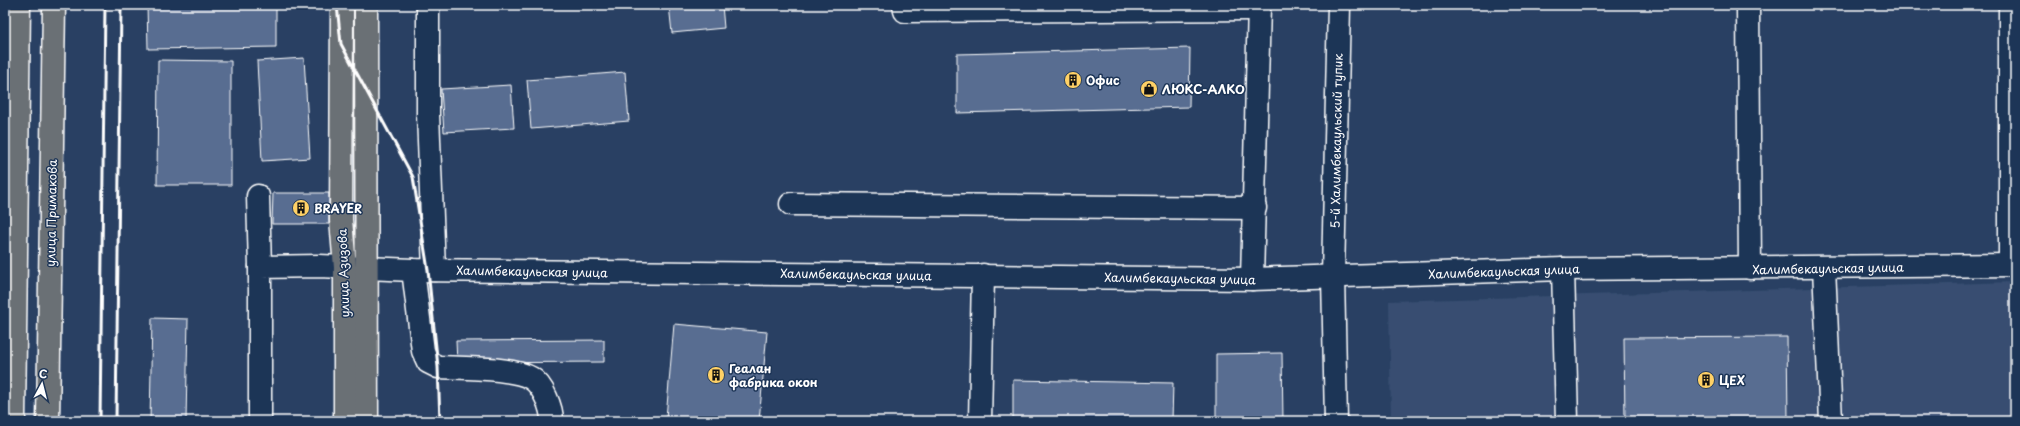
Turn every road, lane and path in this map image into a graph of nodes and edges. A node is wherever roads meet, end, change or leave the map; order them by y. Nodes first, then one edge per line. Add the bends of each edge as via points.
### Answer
1 (19, 5) edge
2 (54, 5) edge
3 (342, 5) edge
4 (366, 5) edge
5 (428, 5) edge
6 (904, 5) edge
7 (1339, 5) edge
8 (1748, 5) edge
9 (2010, 5) edge
10 (1259, 7) edge
11 (258, 196) dead end
12 (791, 204) dead end
13 (1255, 208) junction
14 (2012, 265) edge
15 (260, 267) junction
16 (345, 267) junction
17 (366, 268) junction
18 (1750, 268) junction
19 (1824, 268) junction
20 (1563, 269) junction
21 (413, 270) junction
22 (434, 270) junction
23 (983, 275) junction
24 (1333, 276) junction
25 (1252, 279) junction
26 (14, 421) edge
27 (48, 421) edge
28 (260, 421) edge
29 (346, 421) edge
30 (367, 421) edge
31 (552, 421) edge
32 (980, 421) edge
33 (1336, 421) edge
34 (1567, 421) edge
35 (1831, 421) edge

1 - 26 main road
2 - 27 main road, улица Примакова
3 - 16 main road, улица Азизова via 341,220
4 - 17 main road, улица Азизова
5 - 22 street via 428,114
6 - 10 street via 905,11
7 - 24 street, 5-й Халимбекаульский тупик
8 - 18 street
9 - 14 street
10 - 13 street
11 - 15 street
12 - 13 street
13 - 25 street
14 - 19 street, Халимбекаульская улица
15 - 16 street, Халимбекаульская улица
15 - 28 street
16 - 17 street, Халимбекаульская улица
16 - 29 main road, улица Азизова
17 - 21 street, Халимбекаульская улица
17 - 30 main road, улица Азизова
18 - 19 street, Халимбекаульская улица
18 - 20 street, Халимбекаульская улица
19 - 35 street
20 - 24 street, Халимбекаульская улица
20 - 34 street
21 - 22 street, Халимбекаульская улица
21 - 31 street via 423,351 428,362 438,367 515,372 531,378 542,391 552,414
22 - 23 street, Халимбекаульская улица
23 - 25 street, Халимбекаульская улица
23 - 32 street
24 - 25 street, Халимбекаульская улица
24 - 33 street, 5-й Халимбекаульский тупик

